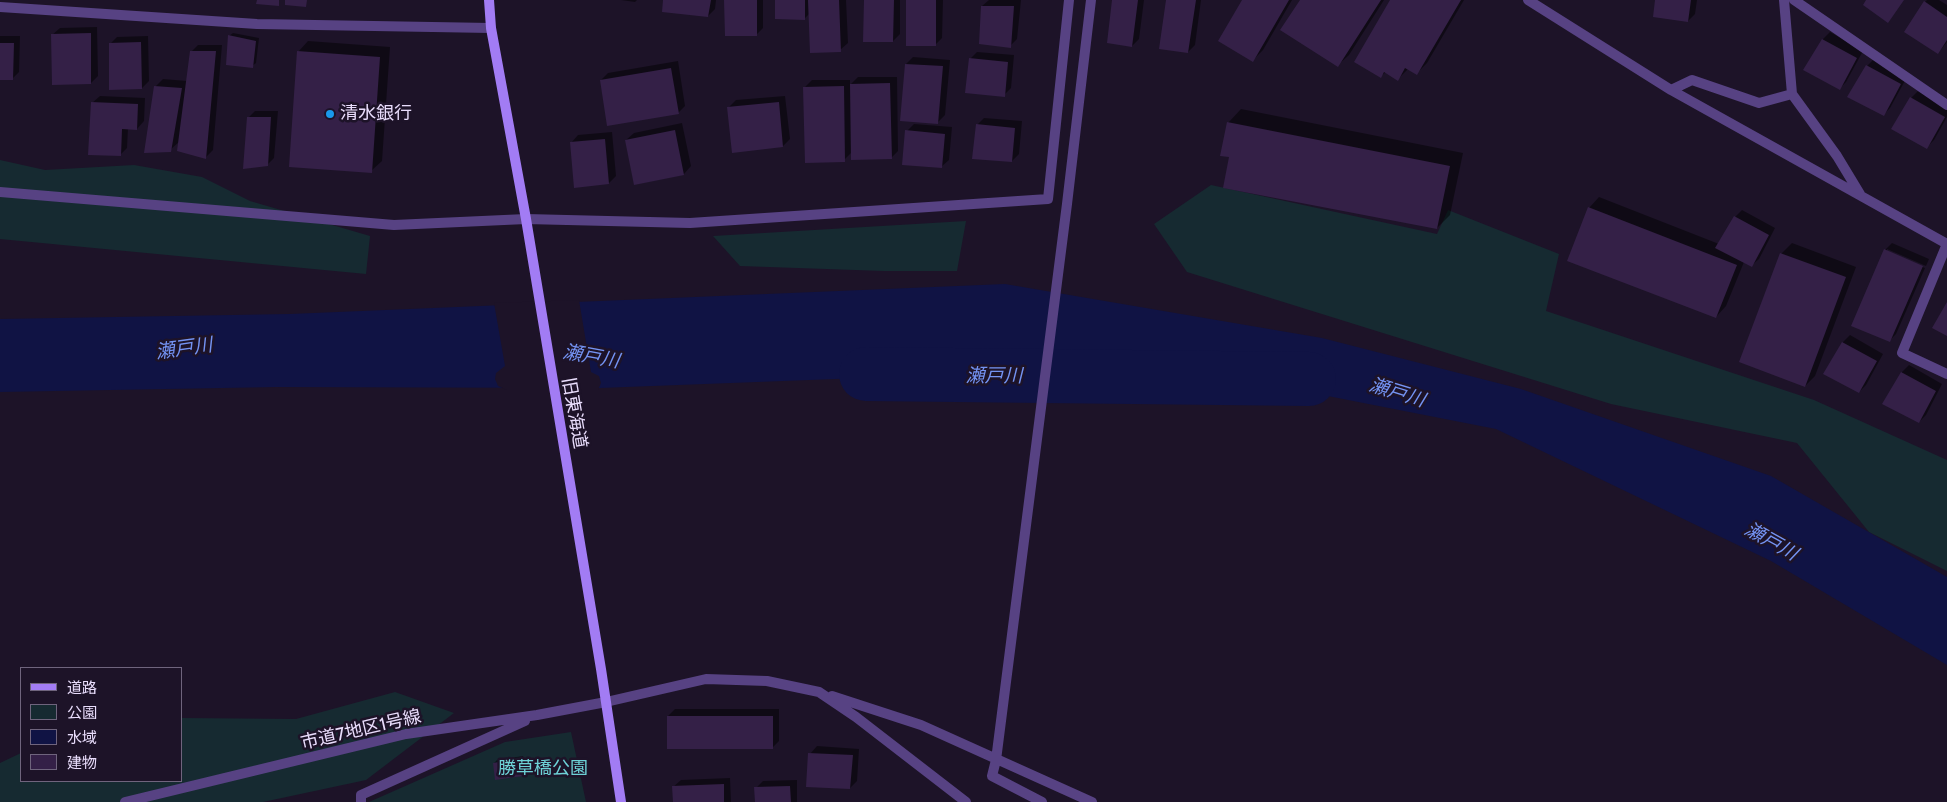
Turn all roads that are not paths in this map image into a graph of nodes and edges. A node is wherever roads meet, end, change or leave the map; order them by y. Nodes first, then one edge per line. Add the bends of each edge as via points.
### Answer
1 (489, 0) edge
2 (1069, 0) edge
3 (1091, 0) edge
4 (1528, 0) edge
5 (1784, 0) edge
6 (1794, 0) edge
7 (0, 7) edge
8 (491, 28) junction
9 (1671, 90) junction
10 (1792, 94) junction
11 (1947, 105) edge
12 (0, 192) edge
13 (1860, 195) junction
14 (526, 220) junction
15 (1947, 244) edge
16 (1947, 374) edge
17 (819, 692) junction
18 (606, 702) junction
19 (537, 715) junction
20 (996, 760) junction
21 (125, 802) edge
22 (361, 802) edge
23 (621, 802) edge
24 (966, 802) edge
25 (1042, 802) edge
26 (1092, 802) edge

1 - 8 street, 旧東海道
2 - 14 street via 1048,199 690,223
3 - 20 street
4 - 9 street
5 - 10 street
6 - 11 street
7 - 8 street via 257,24
8 - 14 street, 旧東海道
9 - 10 street via 1692,80 1759,104
9 - 13 street
10 - 13 street via 1837,156
12 - 14 street via 394,225
13 - 15 street
14 - 18 street, 旧東海道
15 - 16 street via 1902,353
17 - 18 street, 市道7地区1号線 via 767,681 706,679
17 - 20 street, 市道7地区1号線 via 920,725
17 - 24 street
18 - 19 street, 市道7地区1号線
18 - 23 street, 旧東海道
19 - 21 street, 市道7地区1号線 via 406,734
19 - 22 street via 361,795
20 - 25 street via 992,776
20 - 26 street, 市道7地区1号線

